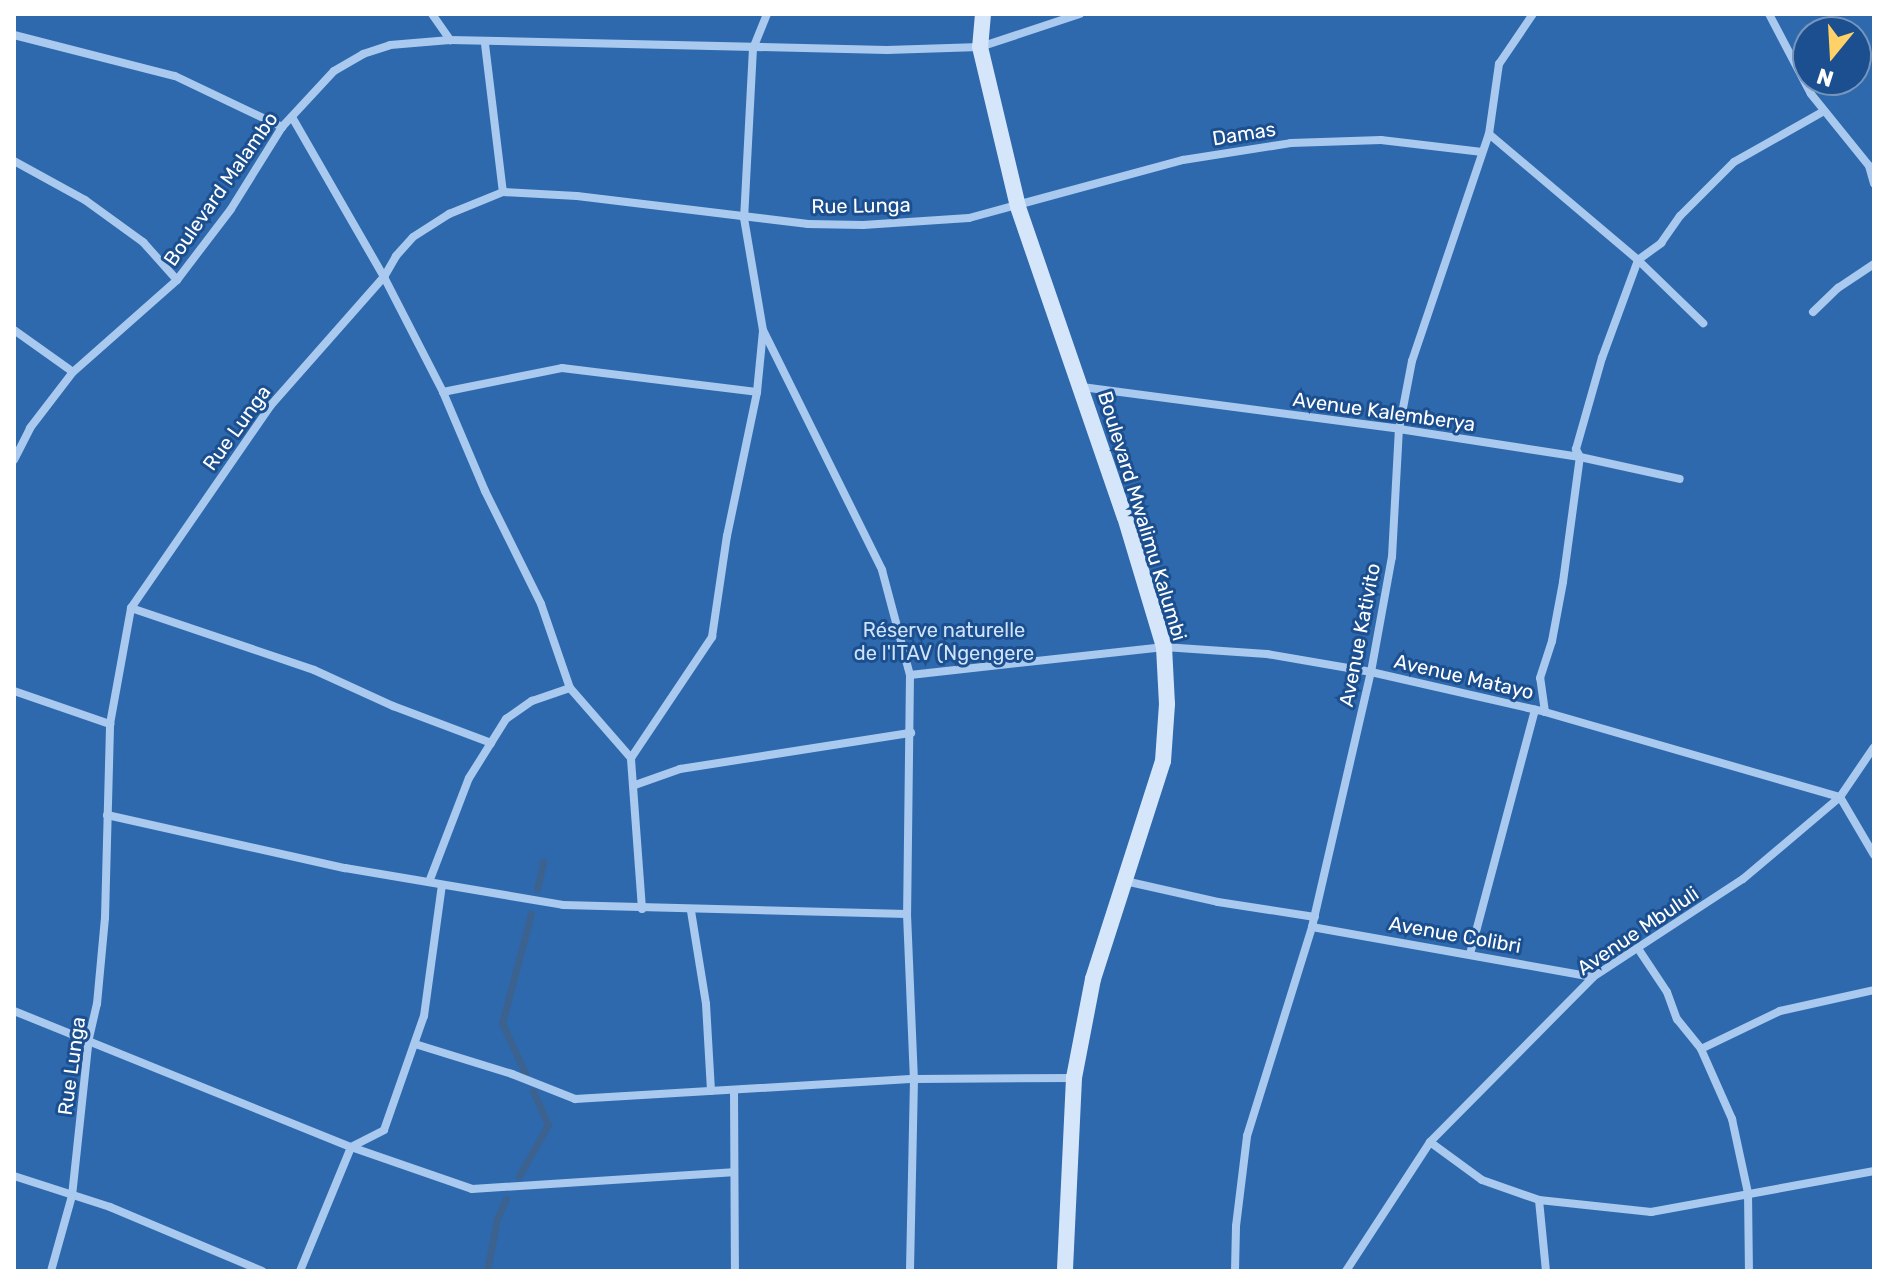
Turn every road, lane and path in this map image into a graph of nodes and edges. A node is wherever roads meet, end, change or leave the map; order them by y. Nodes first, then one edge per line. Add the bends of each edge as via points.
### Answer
1 (432, 14) edge
2 (767, 14) edge
3 (983, 14) edge
4 (1080, 14) edge
5 (1533, 14) edge
6 (1769, 14) edge
7 (14, 35) edge
8 (450, 40) junction
9 (485, 44) junction
10 (980, 47) junction
11 (753, 48) junction
12 (1824, 111) junction
13 (292, 117) junction
14 (282, 127) junction
15 (1489, 134) junction
16 (1482, 152) junction
17 (14, 161) edge
18 (1871, 164) edge
19 (1874, 183) edge
20 (503, 192) junction
21 (1018, 207) junction
22 (744, 218) junction
23 (1638, 260) junction
24 (1874, 264) edge
25 (384, 277) junction
26 (177, 280) junction
27 (1813, 312) dead end
28 (1703, 323) dead end
29 (14, 330) edge
30 (763, 330) junction
31 (73, 372) junction
32 (1082, 387) junction
33 (443, 392) junction
34 (757, 392) junction
35 (1399, 429) junction
36 (1580, 457) junction
37 (14, 460) edge
38 (1680, 479) dead end
39 (131, 608) junction
40 (1164, 647) junction
41 (1371, 672) junction
42 (910, 675) junction
43 (570, 688) junction
44 (14, 691) edge
45 (1535, 709) junction
46 (1545, 712) junction
47 (110, 724) junction
48 (911, 733) junction
49 (491, 743) junction
50 (1874, 747) edge
51 (631, 758) junction
52 (635, 785) junction
53 (1840, 797) junction
54 (107, 815) junction
55 (1874, 855) edge
56 (1125, 881) junction
57 (429, 882) junction
58 (442, 885) junction
59 (642, 909) junction
60 (691, 911) junction
61 (907, 914) junction
62 (1315, 917) junction
63 (1312, 927) junction
64 (1639, 950) junction
65 (1470, 954) junction
66 (1593, 977) junction
67 (1874, 990) edge
68 (14, 1011) edge
69 (89, 1038) junction
70 (415, 1044) junction
71 (1701, 1049) junction
72 (1074, 1078) junction
73 (914, 1079) junction
74 (734, 1090) junction
75 (711, 1091) junction
76 (1430, 1142) junction
77 (351, 1147) junction
78 (1874, 1171) edge
79 (732, 1172) junction
80 (14, 1176) edge
81 (1748, 1193) junction
82 (72, 1196) junction
83 (1539, 1200) junction
84 (51, 1271) edge
85 (262, 1271) edge
86 (300, 1271) edge
87 (735, 1271) edge
88 (910, 1271) edge
89 (1065, 1271) edge
90 (1235, 1271) edge
91 (1346, 1271) edge
92 (1546, 1271) edge
93 (1749, 1271) edge

1 - 8 street
2 - 11 street
3 - 10 street, Boulevard Mwalimu Kalumbi
4 - 10 street, Boulevard Malambo
5 - 15 street, Avenue Kativito via 1499,64
6 - 12 street
7 - 14 street via 175,76
8 - 9 street, Boulevard Malambo
8 - 13 street, Boulevard Malambo via 390,45 363,54 334,71
9 - 11 street, Boulevard Malambo
9 - 20 street
10 - 11 street, Boulevard Malambo
10 - 21 street, Boulevard Mwalimu Kalumbi
11 - 22 street
12 - 18 street
12 - 23 street via 1734,162 1661,243
13 - 14 street, Boulevard Malambo
13 - 25 street
14 - 26 street, Boulevard Malambo via 231,209
15 - 16 street, Avenue Kativito
15 - 23 street
16 - 21 street, Damas via 1381,140 1291,143 1183,160
16 - 35 street, Avenue Kativito via 1412,361
17 - 26 street via 85,200 143,242
18 - 19 street
20 - 22 street, Rue Lunga
20 - 25 street, Rue Lunga via 449,214 413,237
21 - 22 street, Rue Lunga via 969,218 863,225
21 - 32 street, Boulevard Mwalimu Kalumbi
22 - 30 street
23 - 28 street
23 - 36 street via 1602,358 1576,449
24 - 27 street
25 - 33 street
25 - 39 street, Rue Lunga via 271,405
26 - 31 street, Boulevard Malambo
29 - 31 street
30 - 34 street
30 - 42 street via 882,570
31 - 37 street, Boulevard Malambo via 30,428
32 - 35 street, Avenue Kalemberya
32 - 40 street, Boulevard Mwalimu Kalumbi
33 - 34 street via 562,368
33 - 43 street via 541,604
34 - 51 street via 712,637
35 - 36 street, Avenue Kalemberya
35 - 41 street, Avenue Kativito via 1392,557
36 - 38 street, Avenue Kalemberya
36 - 46 street via 1560,597 1540,678
39 - 47 street, Rue Lunga
39 - 49 street via 314,670
40 - 41 street, Avenue Matayo via 1267,654
40 - 42 street, Avenue Matayo
40 - 56 street, Boulevard Mwalimu Kalumbi via 1163,761
41 - 45 street, Avenue Matayo
41 - 62 street, Avenue Kativito
42 - 48 street
43 - 49 street via 532,701 506,719
43 - 51 street
44 - 47 street
45 - 46 street, Avenue Matayo
45 - 65 street
46 - 53 street, Avenue Matayo
47 - 54 street, Rue Lunga
48 - 52 street via 680,769
48 - 61 street
49 - 57 street via 469,778
50 - 53 street, Avenue Mbululi
51 - 52 street
52 - 59 street
53 - 55 street
53 - 64 street, Avenue Mbululi via 1743,879
54 - 57 street
54 - 69 street, Rue Lunga via 101,970
56 - 62 street
56 - 72 street, Boulevard Mwalimu Kalumbi via 1093,979
57 - 58 street
58 - 59 street via 563,905
58 - 70 street via 424,1016
59 - 60 street
60 - 61 street
60 - 75 street via 706,1004
61 - 73 street
62 - 63 street, Avenue Kativito
63 - 65 street, Avenue Colibri
63 - 90 street, Avenue Kativito via 1247,1136
64 - 66 street, Avenue Mbululi
64 - 71 street via 1667,992 1677,1019
65 - 66 street, Avenue Colibri
66 - 76 street, Avenue Mbululi
67 - 71 street via 1780,1011
68 - 69 street
69 - 77 street
69 - 82 street, Rue Lunga
70 - 75 street via 575,1099
70 - 77 street via 384,1130
71 - 81 street via 1732,1119
72 - 73 street
72 - 89 street, Boulevard Mwalimu Kalumbi
73 - 74 street
73 - 88 street
74 - 75 street
74 - 79 street
76 - 83 street via 1482,1180
76 - 91 street, Avenue Mbululi
77 - 79 street via 472,1189
77 - 86 street
78 - 81 street
79 - 87 street
80 - 82 street
81 - 83 street via 1651,1212
81 - 93 street
82 - 84 street, Rue Lunga
82 - 85 street
83 - 92 street

